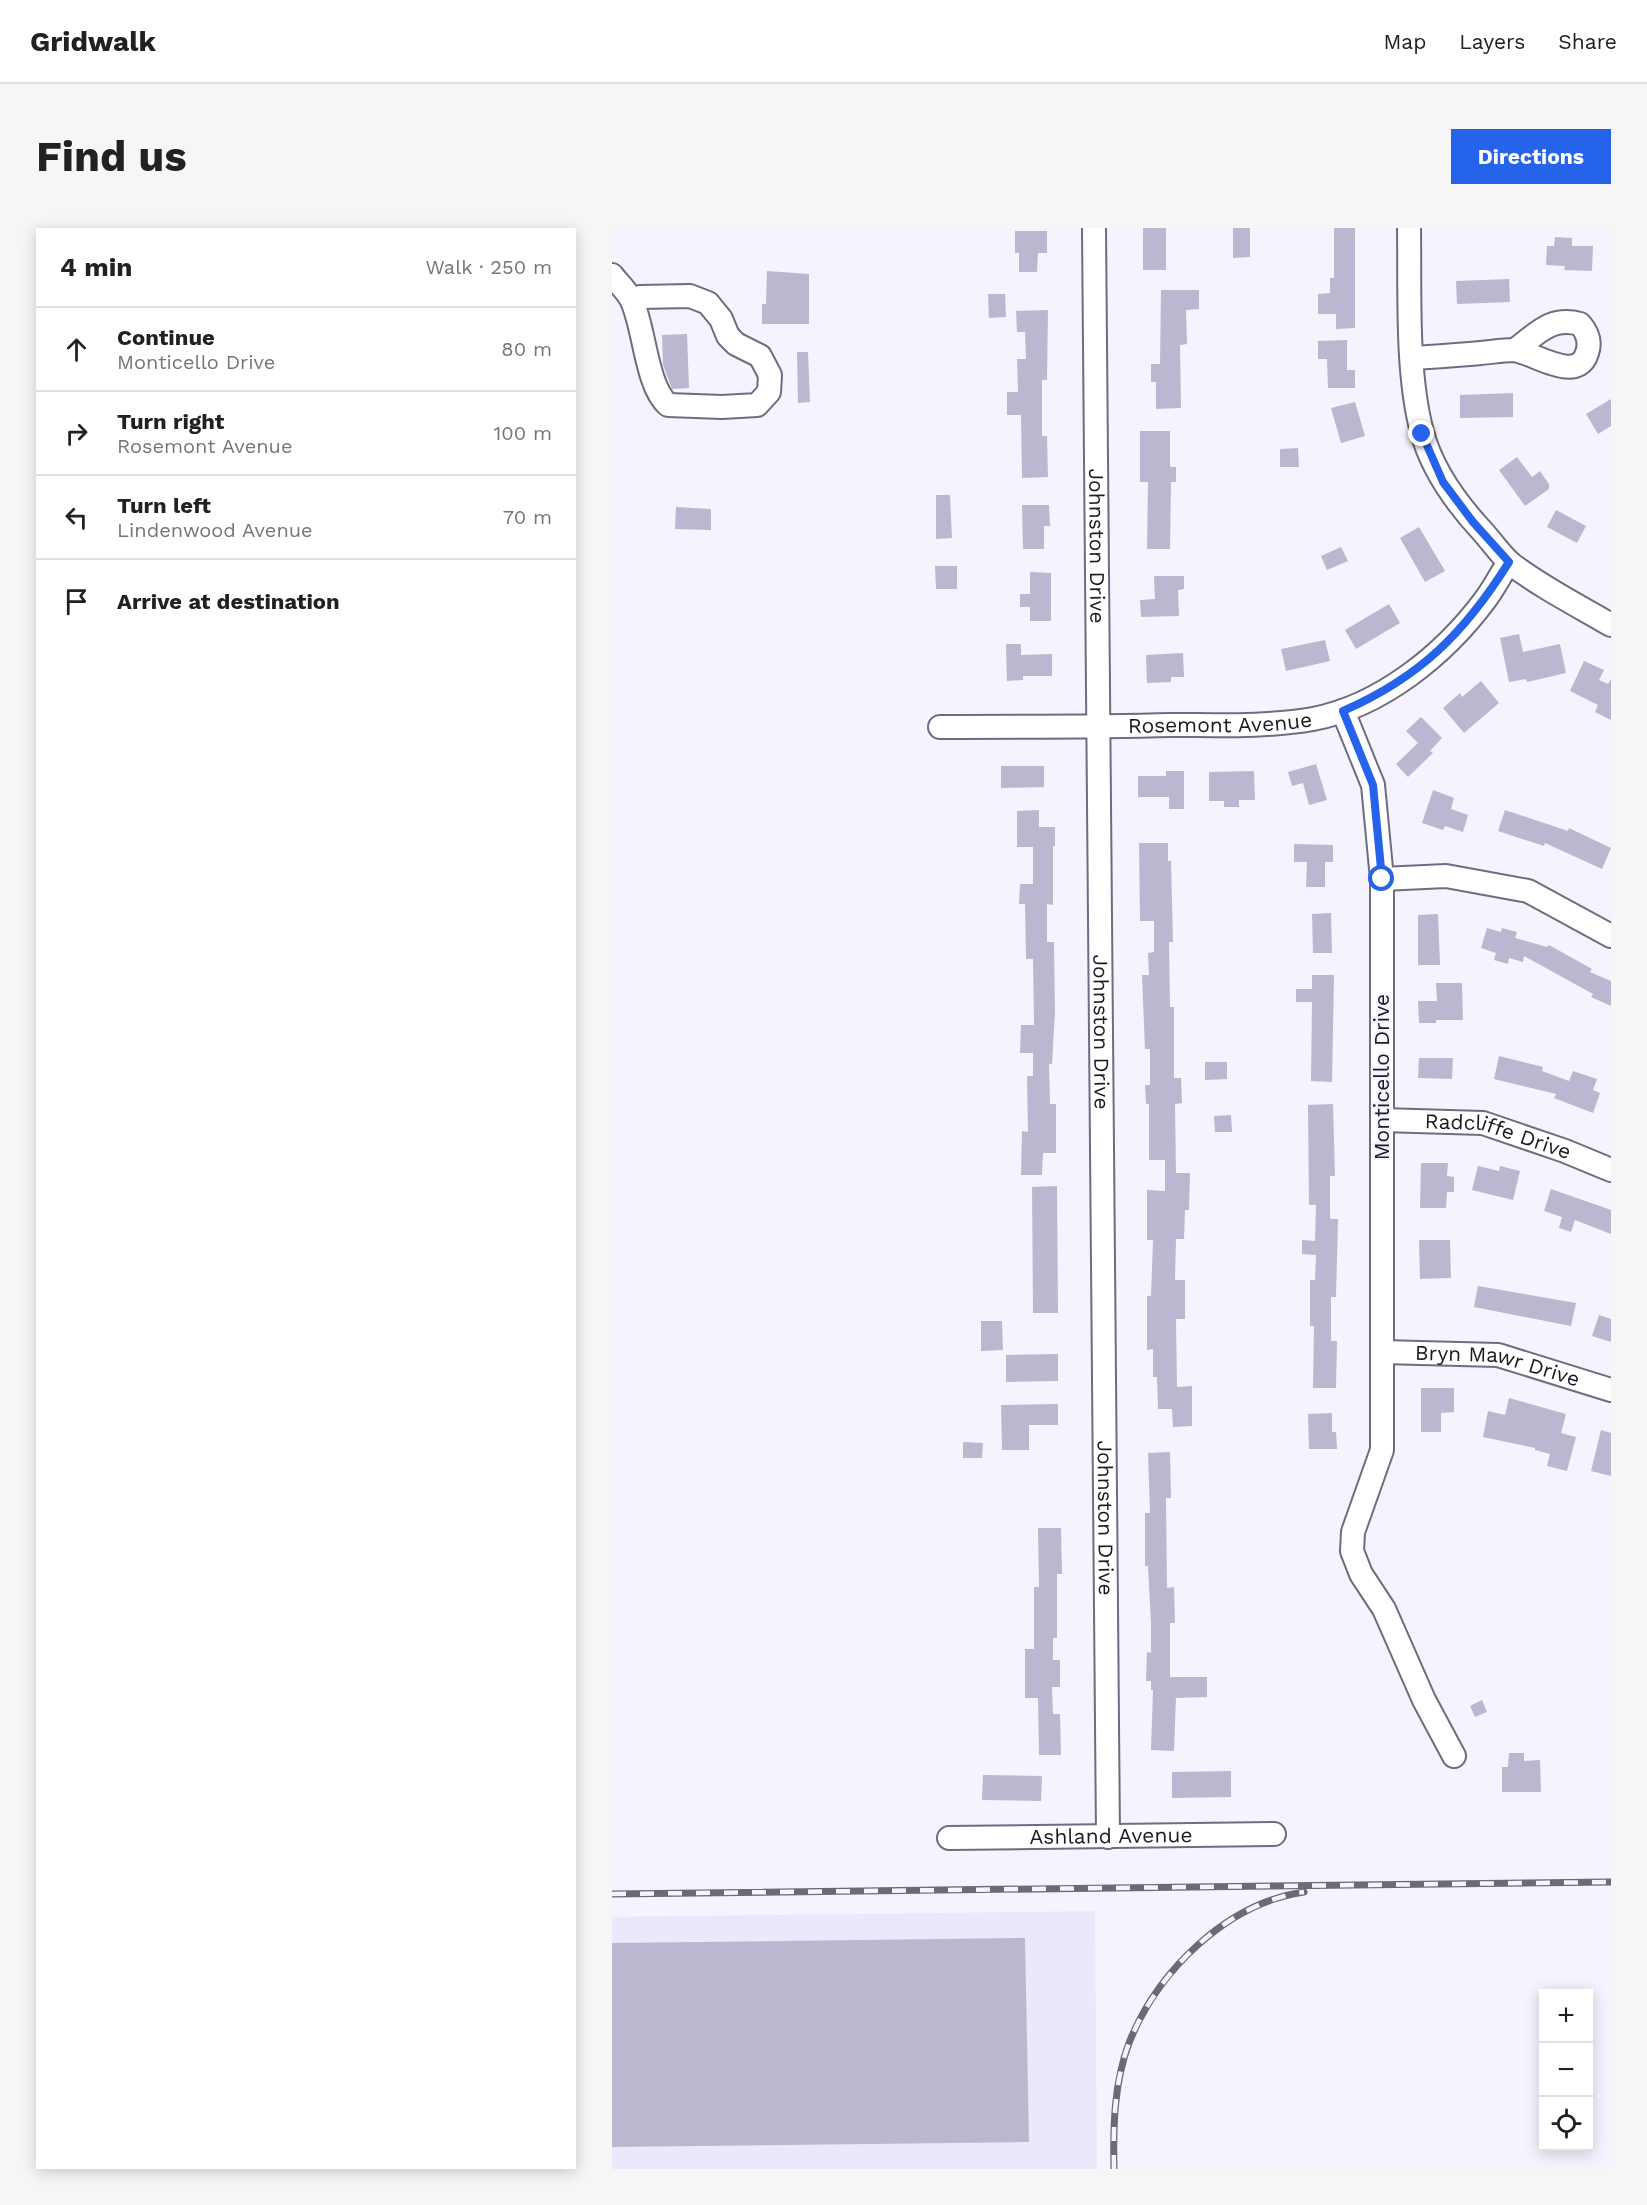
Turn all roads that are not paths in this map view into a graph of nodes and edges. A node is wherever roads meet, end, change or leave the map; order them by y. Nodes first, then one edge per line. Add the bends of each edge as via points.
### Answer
1 (1094, 228) edge
2 (1409, 228) edge
3 (612, 275) edge
4 (632, 300) junction
5 (1515, 350) dead end
6 (1412, 358) junction
7 (1509, 562) junction
8 (1611, 625) edge
9 (1343, 711) junction
10 (940, 727) dead end
11 (1098, 727) junction
12 (1382, 879) junction
13 (1611, 936) edge
14 (1382, 1120) junction
15 (1611, 1170) edge
16 (1382, 1352) junction
17 (1611, 1390) edge
18 (1454, 1756) dead end
19 (1274, 1834) dead end
20 (1108, 1837) junction
21 (949, 1838) dead end

1 - 11 street, Johnston Drive
2 - 6 street
3 - 4 street
4 - 4 street via 652,377 660,398 668,405 757,405 769,392 770,375 760,356 728,336 708,303 690,296
5 - 6 street
6 - 7 street via 1422,434 1443,482
7 - 8 street
7 - 9 street, Rosemont Avenue via 1486,599 1436,654 1373,698
9 - 11 street, Rosemont Avenue via 1279,723
9 - 12 street, Monticello Drive via 1373,785
10 - 11 street, Rosemont Avenue
11 - 20 street, Johnston Drive
12 - 13 street via 1446,876 1528,891
12 - 14 street, Monticello Drive
14 - 15 street, Radcliffe Drive via 1483,1123
14 - 16 street, Monticello Drive
16 - 17 street, Bryn Mawr Drive via 1498,1355
16 - 18 street, Monticello Drive via 1382,1450 1353,1532 1352,1551
19 - 20 street, Ashland Avenue
20 - 21 street, Ashland Avenue

